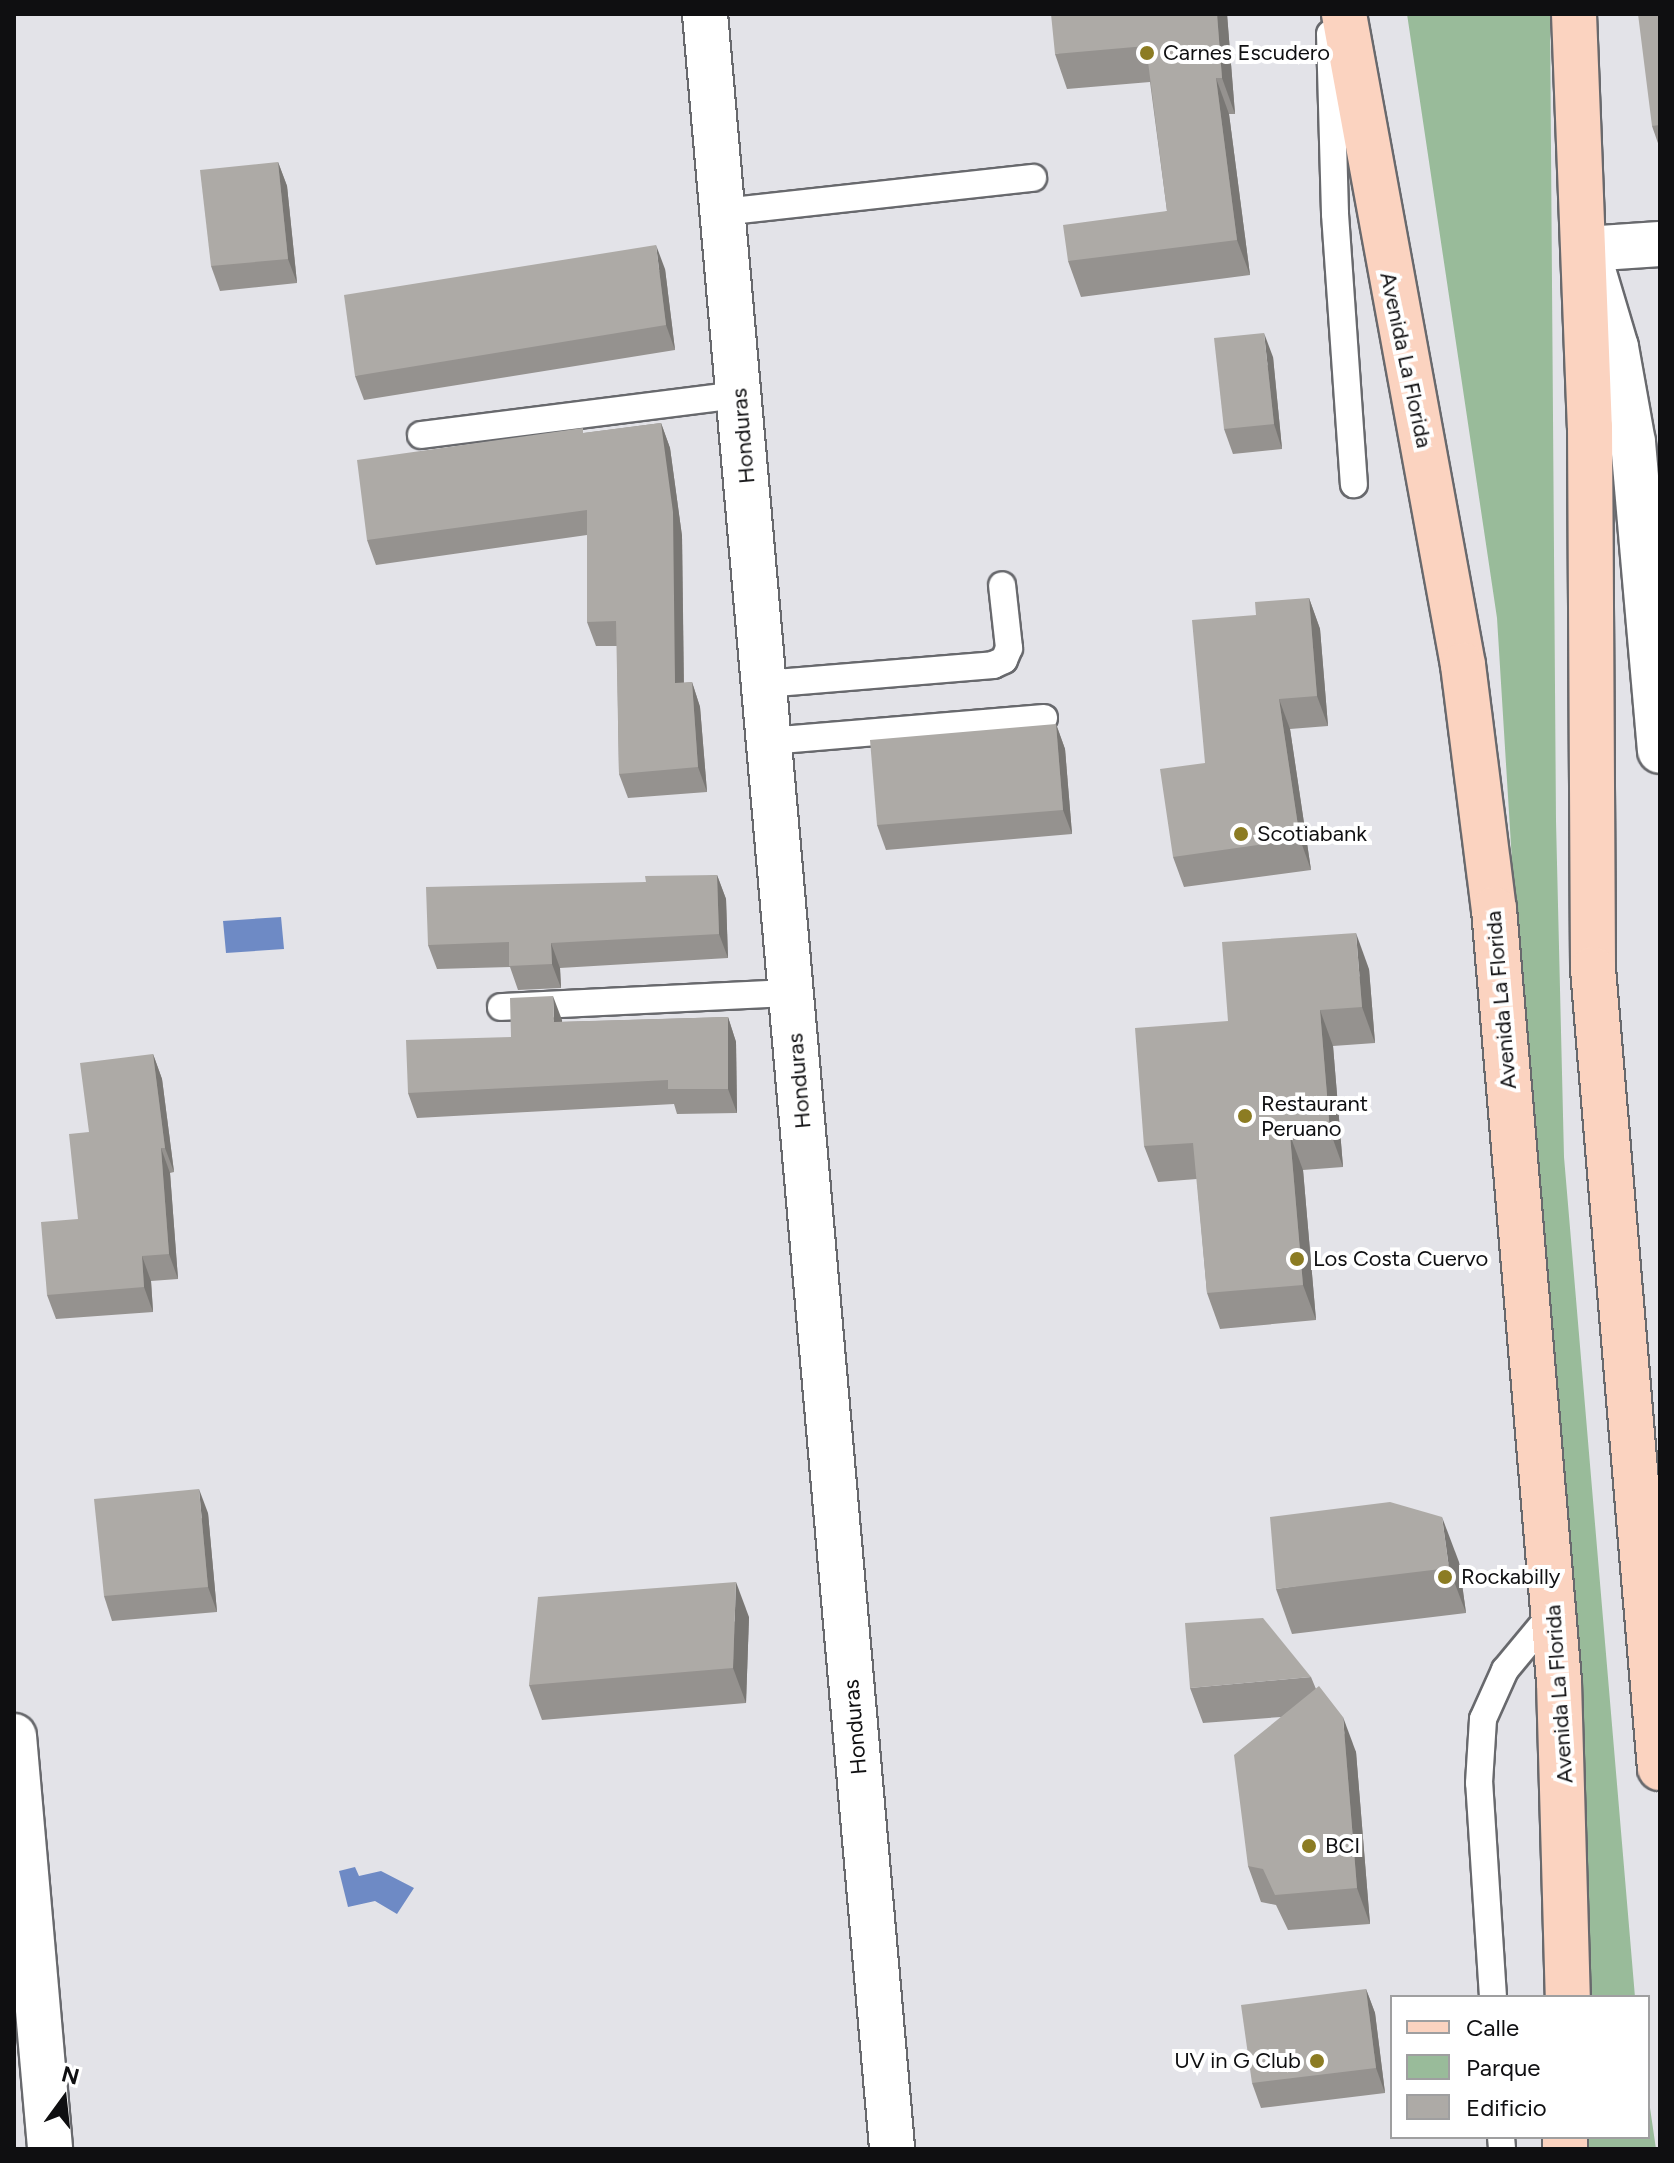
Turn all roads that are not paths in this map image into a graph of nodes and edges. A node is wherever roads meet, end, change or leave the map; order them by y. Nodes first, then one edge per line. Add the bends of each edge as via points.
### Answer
1 (705, 14) edge
2 (1329, 14) edge
3 (1344, 14) edge
4 (1574, 14) edge
5 (1033, 178) dead end
6 (723, 212) junction
7 (1660, 244) edge
8 (1586, 249) junction
9 (739, 395) junction
10 (421, 435) dead end
11 (1354, 484) dead end
12 (1002, 585) dead end
13 (764, 684) junction
14 (1044, 718) dead end
15 (769, 741) junction
16 (1660, 751) edge
17 (791, 993) junction
18 (501, 1007) dead end
19 (1554, 1611) junction
20 (14, 1736) edge
21 (1660, 1768) edge
22 (1493, 1995) edge
23 (1568, 1995) edge
24 (50, 2149) edge
25 (892, 2149) edge

1 - 6 street, Honduras
2 - 11 lane via 1335,214
3 - 19 main road, Avenida La Florida via 1467,694 1494,909
4 - 8 main road
5 - 6 lane
6 - 9 street, Honduras
7 - 8 street
8 - 16 street via 1616,347 1633,442
8 - 21 main road via 1593,969
9 - 10 lane
9 - 13 street, Honduras
12 - 13 lane via 1009,648 1004,660 993,665
13 - 15 street, Honduras
14 - 15 lane
15 - 17 street, Honduras
17 - 18 lane
17 - 25 street, Honduras
19 - 22 lane via 1505,1670 1483,1719 1479,1783
19 - 23 main road, Avenida La Florida via 1565,1769
20 - 24 street

